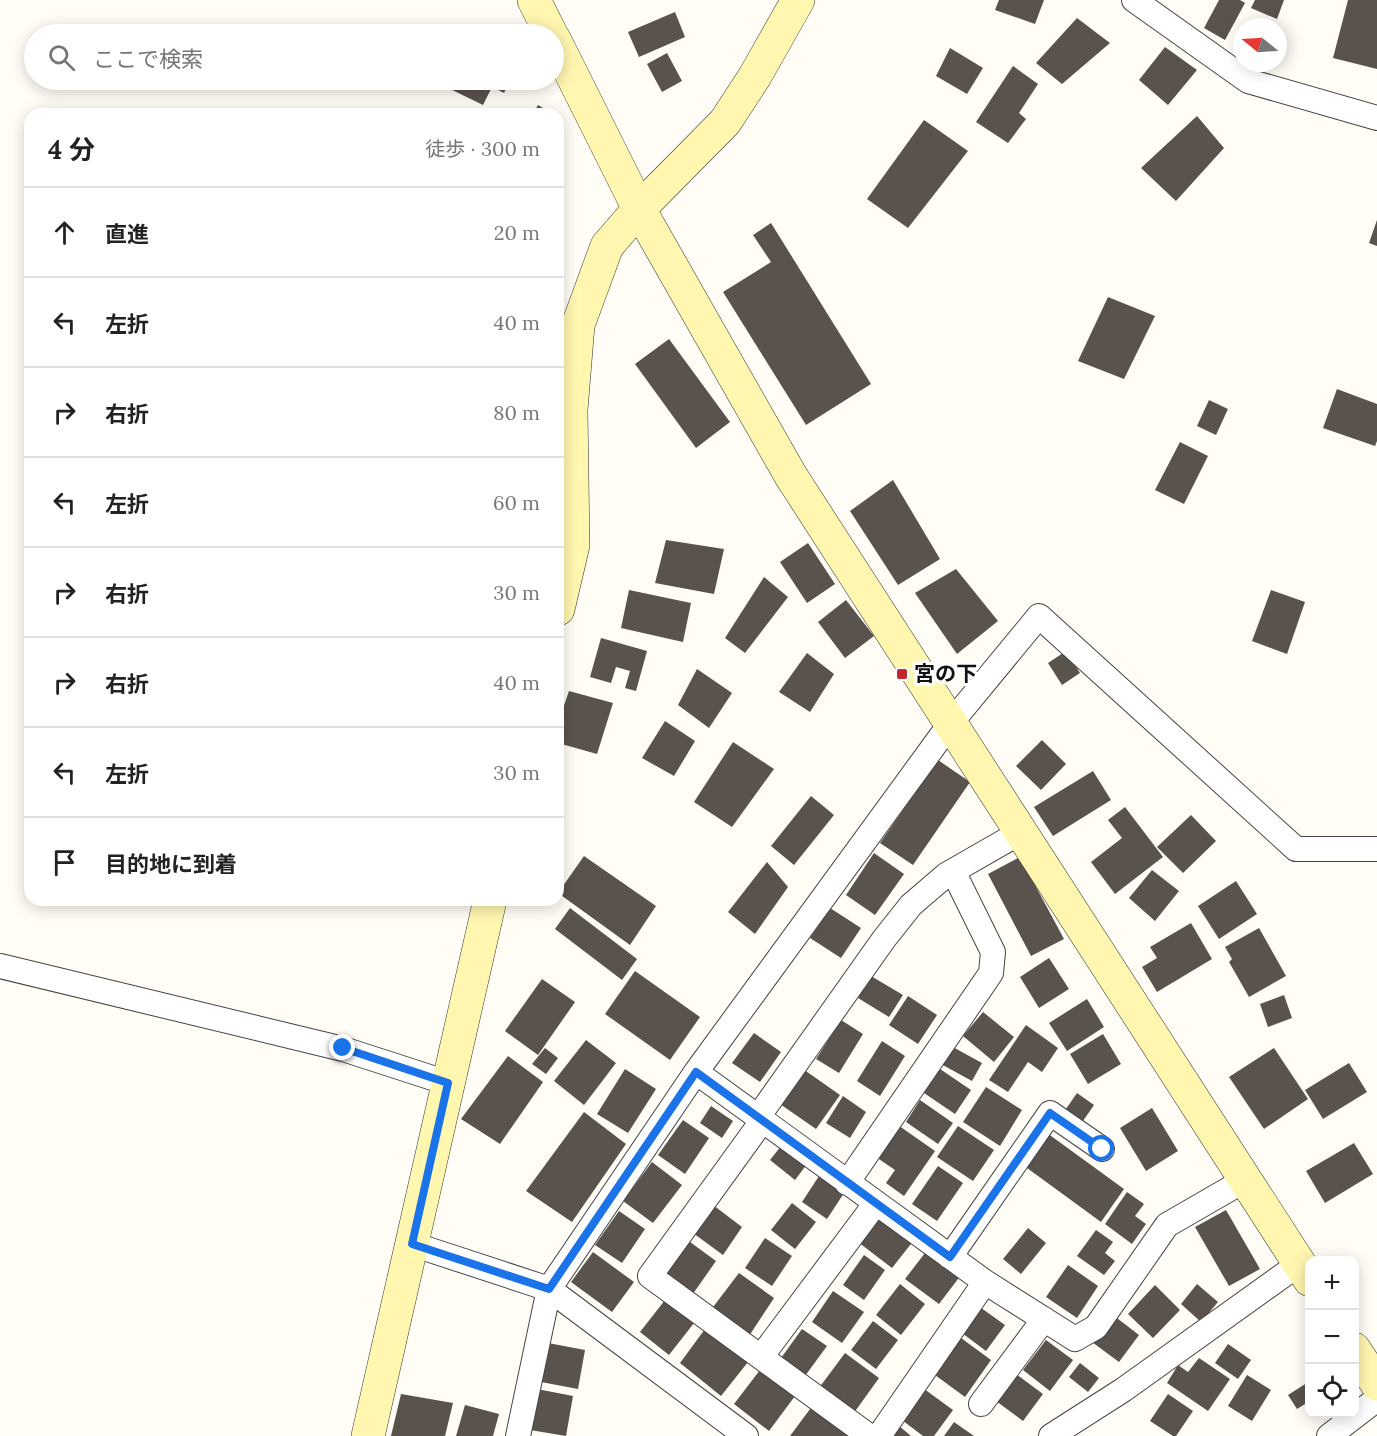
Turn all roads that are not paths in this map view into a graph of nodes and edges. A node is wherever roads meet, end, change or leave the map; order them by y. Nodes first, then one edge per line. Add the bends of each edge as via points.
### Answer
1 (534, 0) edge
2 (798, 0) edge
3 (1134, 0) edge
4 (546, 24) edge
5 (564, 59) edge
6 (1377, 117) edge
7 (639, 208) junction
8 (564, 583) edge
9 (950, 723) junction
10 (1021, 832) junction
11 (1377, 849) edge
12 (953, 872) junction
13 (489, 906) edge
14 (0, 966) edge
15 (696, 1072) junction
16 (448, 1083) junction
17 (760, 1119) junction
18 (1102, 1149) dead end
19 (1245, 1180) junction
20 (847, 1183) junction
21 (876, 1203) junction
22 (412, 1244) junction
23 (950, 1257) junction
24 (1304, 1272) edge
25 (984, 1282) junction
26 (549, 1289) junction
27 (1044, 1319) junction
28 (761, 1357) junction
29 (1359, 1357) edge
30 (1377, 1384) edge
31 (1377, 1399) edge
32 (981, 1404) dead end
33 (1067, 1432) edge
34 (368, 1436) edge
35 (518, 1436) edge
36 (746, 1436) edge
37 (869, 1436) edge
38 (879, 1436) edge
39 (1329, 1436) edge

1 - 4 street
2 - 7 street via 725,122
3 - 6 street via 1248,81
5 - 7 street
7 - 8 street via 607,246 578,326 572,410 573,545
7 - 9 street via 791,476
9 - 10 street
9 - 11 street via 1039,616 1296,849
9 - 15 street
10 - 12 street
10 - 19 street
12 - 17 street via 911,905 884,939
12 - 20 street via 993,952 991,973
13 - 16 street
14 - 16 street via 343,1048
15 - 17 street
15 - 26 street
16 - 22 street
17 - 20 street
17 - 28 street via 650,1276
18 - 23 street via 1050,1113
19 - 24 street
19 - 27 street via 1167,1225 1096,1327 1075,1339
20 - 21 street
21 - 23 street
21 - 28 street
22 - 26 street
22 - 34 street
23 - 25 street
24 - 33 street via 1123,1390
25 - 27 street
25 - 38 street
26 - 35 street
26 - 36 street
27 - 32 street
28 - 37 street
29 - 30 street
31 - 39 street

